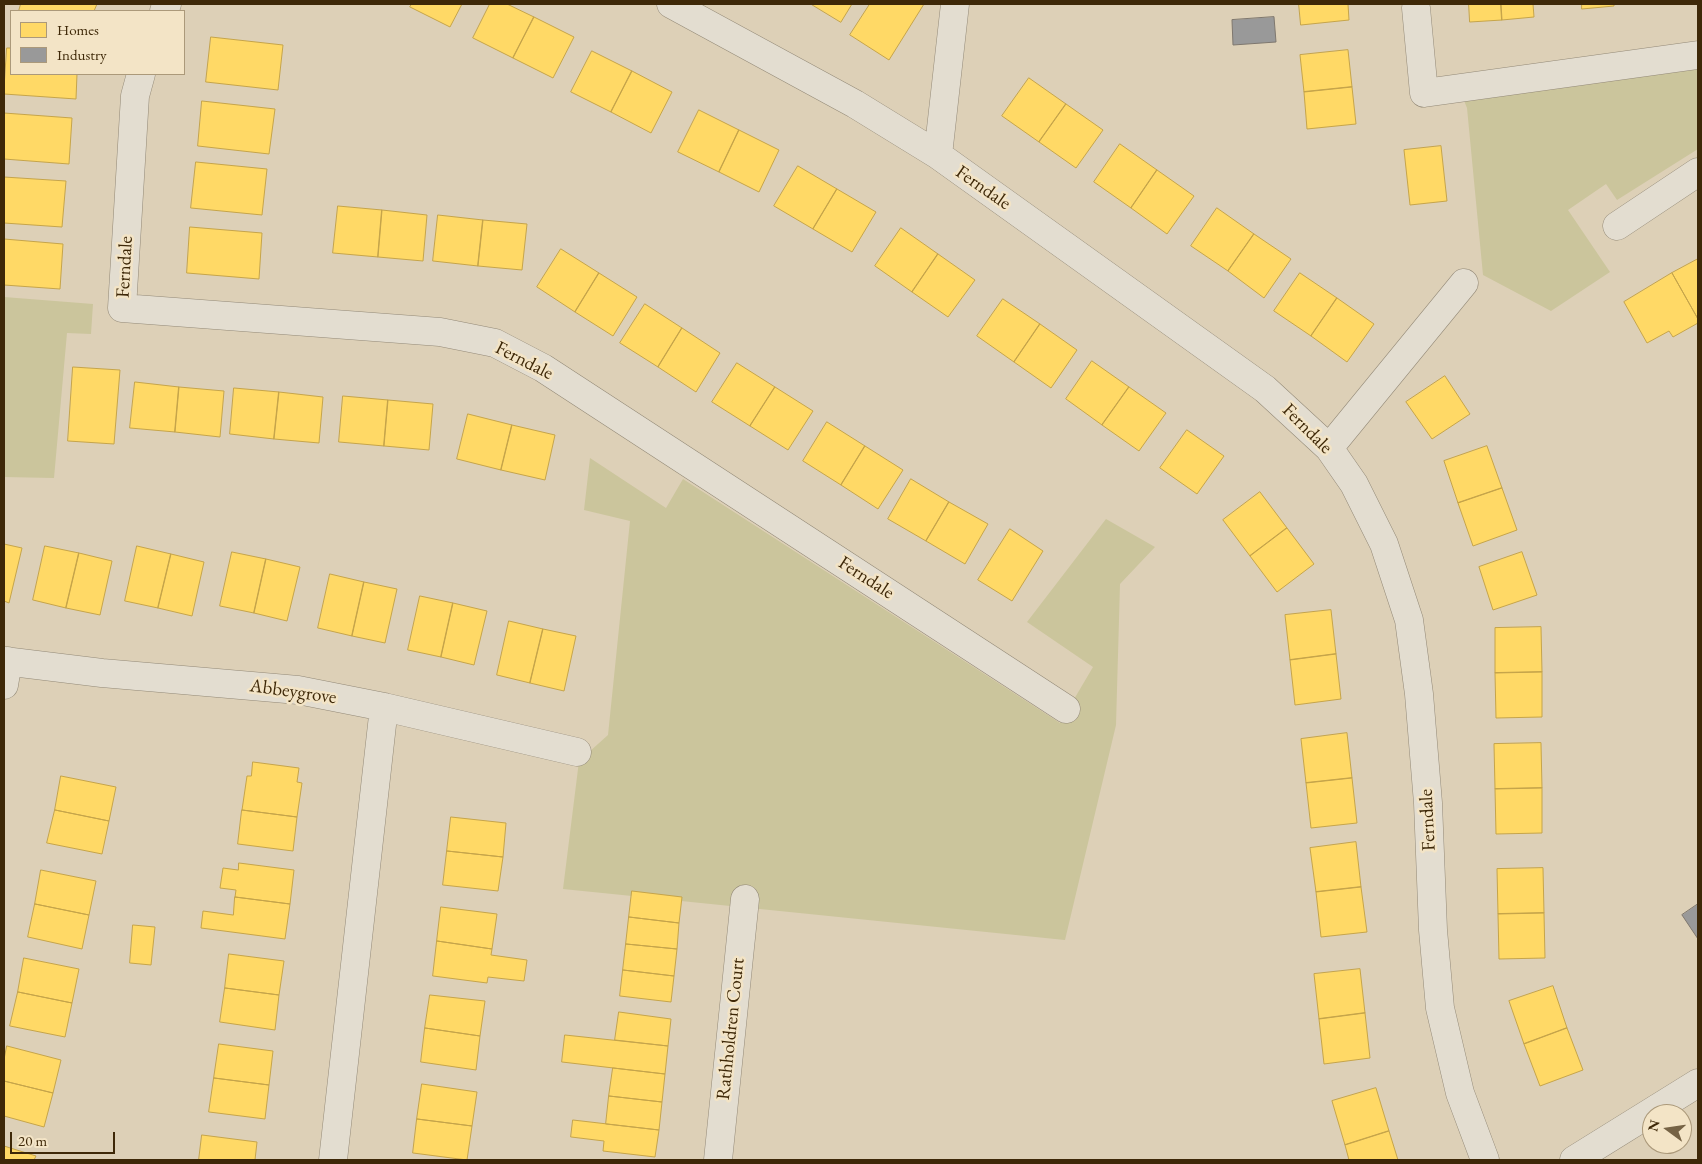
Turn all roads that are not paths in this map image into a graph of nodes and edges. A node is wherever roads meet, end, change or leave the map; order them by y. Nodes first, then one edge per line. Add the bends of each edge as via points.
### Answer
1 (670, 4) edge
2 (955, 4) edge
3 (1416, 8) dead end
4 (1698, 55) edge
5 (141, 75) edge
6 (938, 155) junction
7 (1698, 172) edge
8 (1617, 226) dead end
9 (1464, 283) dead end
10 (1329, 448) junction
11 (5, 669) edge
12 (384, 707) junction
13 (1066, 709) dead end
14 (577, 752) dead end
15 (745, 899) dead end
16 (1698, 1083) edge
17 (333, 1160) edge
18 (718, 1160) edge
19 (1485, 1160) edge
20 (1574, 1160) edge

1 - 6 street, Ferndale via 855,104
2 - 6 street
3 - 4 street via 1424,92
5 - 13 street, Ferndale via 135,96 122,308 440,332 495,343 543,368
6 - 10 street, Ferndale via 1265,389
7 - 8 street
9 - 10 street
10 - 19 street, Ferndale via 1354,484 1384,544 1409,620 1428,803 1440,1008 1460,1093
11 - 12 street, Abbeygrove via 102,673 298,690
12 - 14 street, Abbeygrove
12 - 17 street
15 - 18 street, Rathholdren Court
16 - 20 street

